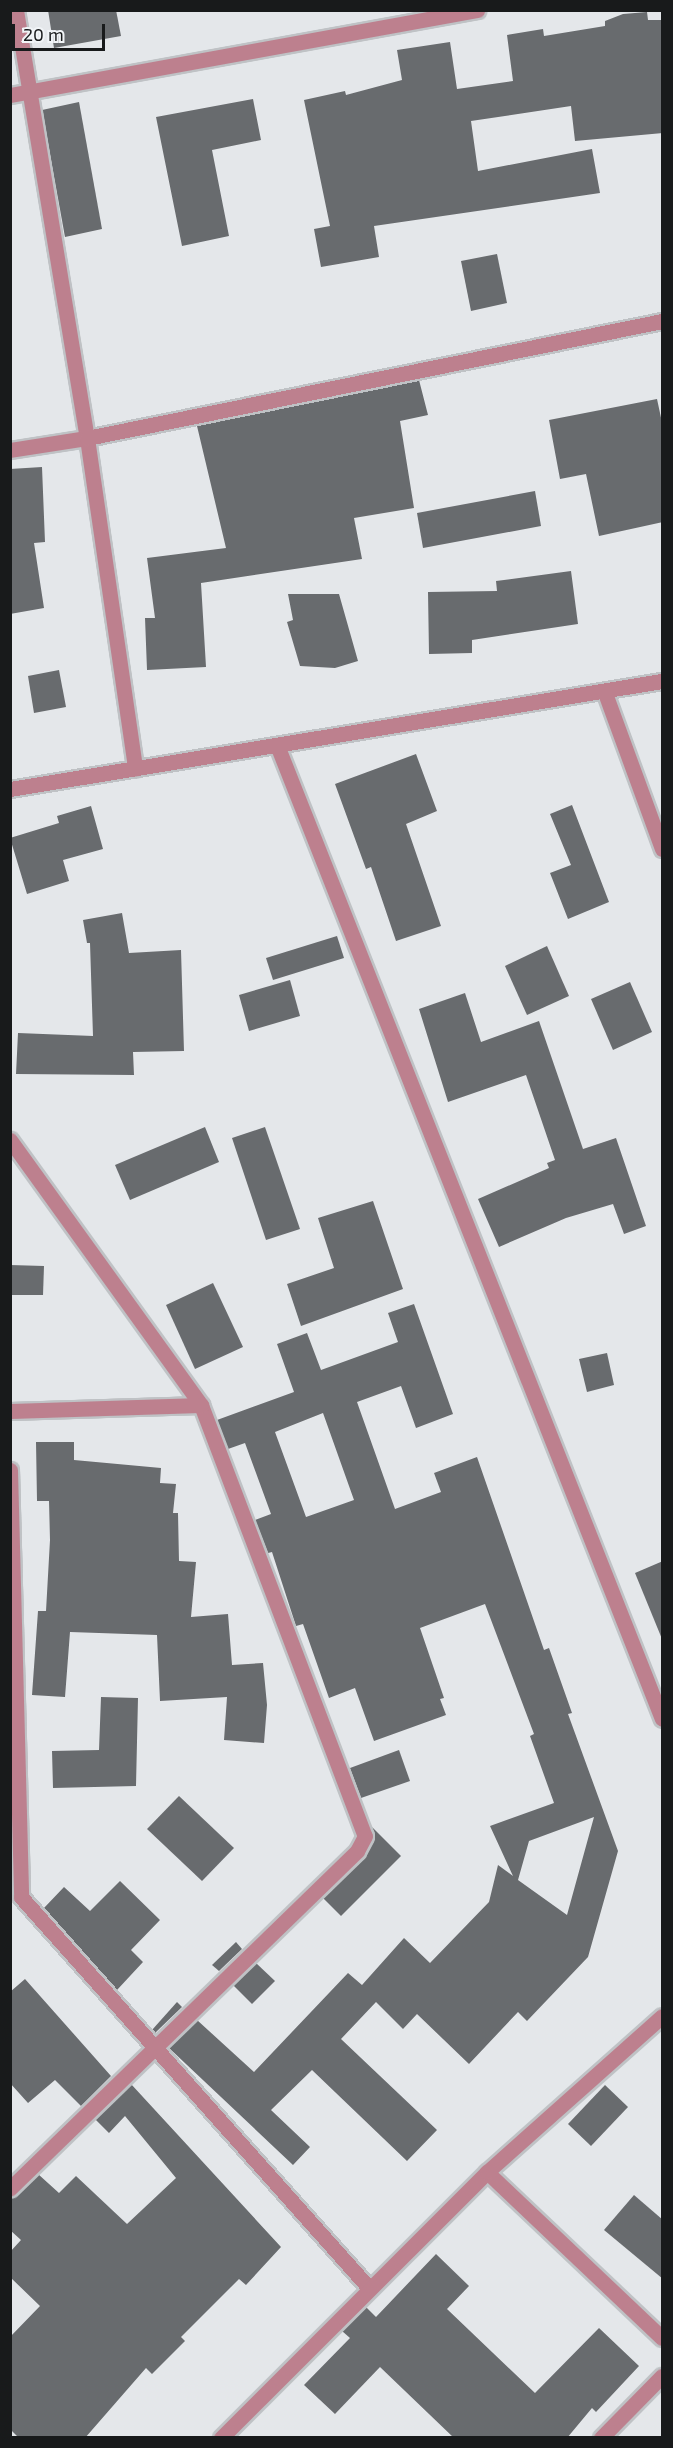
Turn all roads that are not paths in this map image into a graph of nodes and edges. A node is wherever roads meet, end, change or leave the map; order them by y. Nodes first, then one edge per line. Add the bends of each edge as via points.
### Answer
1 (16, 10) edge
2 (477, 10) edge
3 (32, 92) junction
4 (10, 95) edge
5 (663, 321) edge
6 (87, 438) junction
7 (10, 450) edge
8 (663, 681) edge
9 (605, 693) junction
10 (277, 745) junction
11 (135, 769) junction
12 (10, 789) edge
13 (663, 849) edge
14 (10, 1140) edge
15 (201, 1405) junction
16 (10, 1411) edge
17 (10, 1470) edge
18 (663, 1719) edge
19 (16, 1902) edge
20 (663, 2016) edge
21 (156, 2046) junction
22 (487, 2172) junction
23 (10, 2188) edge
24 (369, 2288) junction
25 (663, 2338) edge
26 (663, 2376) edge
27 (221, 2438) edge
28 (601, 2438) edge

1 - 3 street
2 - 3 street
3 - 4 street
3 - 6 street
5 - 6 street
6 - 7 street
6 - 11 street
8 - 9 street
9 - 10 street
9 - 13 street
10 - 11 street
10 - 18 street
11 - 12 street
14 - 15 street
15 - 16 street
15 - 21 street via 364,1836 357,1851
17 - 19 street
19 - 21 street
20 - 22 street
21 - 23 street
21 - 24 street
22 - 24 street
22 - 25 street
24 - 27 street
26 - 28 street

